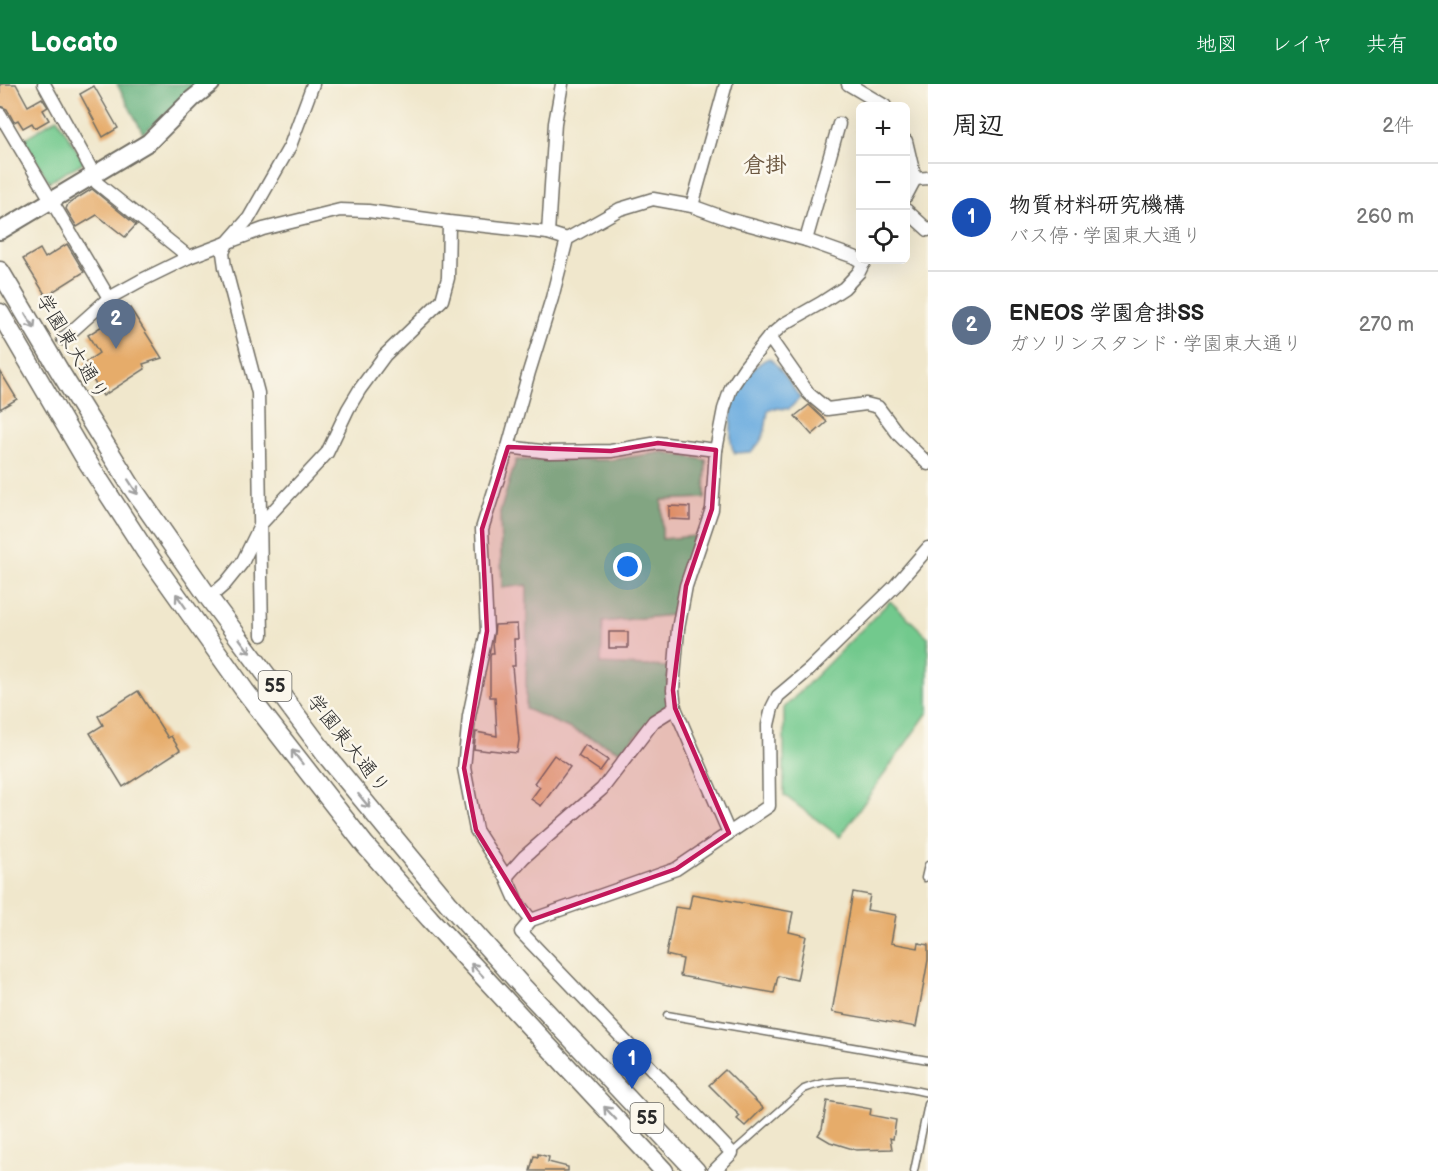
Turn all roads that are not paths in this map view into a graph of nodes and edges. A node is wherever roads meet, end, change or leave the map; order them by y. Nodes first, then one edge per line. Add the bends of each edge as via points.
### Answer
1 (44, 84) edge
2 (211, 84) edge
3 (313, 84) edge
4 (562, 84) edge
5 (726, 84) edge
6 (848, 84) edge
7 (878, 102) edge
8 (0, 114) edge
9 (839, 124) dead end
10 (910, 150) edge
11 (93, 175) junction
12 (922, 178) edge
13 (910, 192) edge
14 (51, 200) junction
15 (692, 206) junction
16 (910, 214) edge
17 (449, 222) junction
18 (928, 230) edge
19 (0, 231) edge
20 (548, 233) junction
21 (567, 239) junction
22 (806, 240) junction
23 (227, 243) junction
24 (189, 257) junction
25 (856, 258) edge
26 (863, 264) edge
27 (0, 271) edge
28 (109, 298) junction
29 (0, 313) edge
30 (769, 337) junction
31 (63, 339) dead end
32 (508, 447) junction
33 (716, 450) junction
34 (928, 464) edge
35 (261, 524) junction
36 (928, 548) edge
37 (209, 598) junction
38 (262, 634) dead end
39 (675, 708) junction
40 (729, 833) junction
41 (928, 865) edge
42 (506, 878) junction
43 (926, 878) dead end
44 (531, 920) junction
45 (667, 1016) dead end
46 (928, 1060) edge
47 (928, 1093) edge
48 (928, 1104) edge
49 (732, 1153) junction
50 (664, 1171) edge
51 (696, 1171) edge
52 (714, 1171) edge
53 (914, 1171) edge

1 - 11 street
2 - 11 street via 149,142
3 - 23 street via 290,146 249,218
4 - 20 street via 555,123
5 - 15 street
6 - 7 street
8 - 14 street
9 - 22 street
10 - 12 street
11 - 14 street
11 - 24 street via 97,183
12 - 13 street
14 - 19 street
14 - 28 street
15 - 21 street via 653,199 620,209
15 - 22 street
16 - 18 street
17 - 20 street
17 - 23 street via 340,210 263,229
17 - 35 street via 448,278 442,300 385,355 360,389 327,453
20 - 21 street
21 - 32 street
22 - 25 street
23 - 24 street
23 - 35 street via 223,253 225,267 258,393
24 - 28 street
26 - 30 street via 844,288
27 -> 37 main road, 学園東大通り / 55 via 132,486
28 - 31 street
50 -> 29 main road, 55 via 430,919 365,844 245,691 146,552
30 - 33 street via 731,388
30 - 34 street via 809,394 827,409 866,404 878,407
32 - 33 street via 549,452 611,451 658,443
32 - 42 street via 482,529 487,631 469,716 464,768 476,830
33 - 39 street via 712,509 686,586 678,629
35 - 37 street via 242,563
35 - 38 street
36 - 40 street via 895,586 778,696 768,724 769,806
37 -> 51 main road, 学園東大通り / 55 via 326,754 448,903
39 - 40 street
39 - 42 street via 654,721 602,789 524,857
40 - 44 street via 676,869
41 - 43 lane
42 - 44 street
44 - 49 street via 521,933
45 - 46 lane
47 - 49 lane via 870,1082 817,1083 804,1089
48 - 53 lane
49 - 52 street

